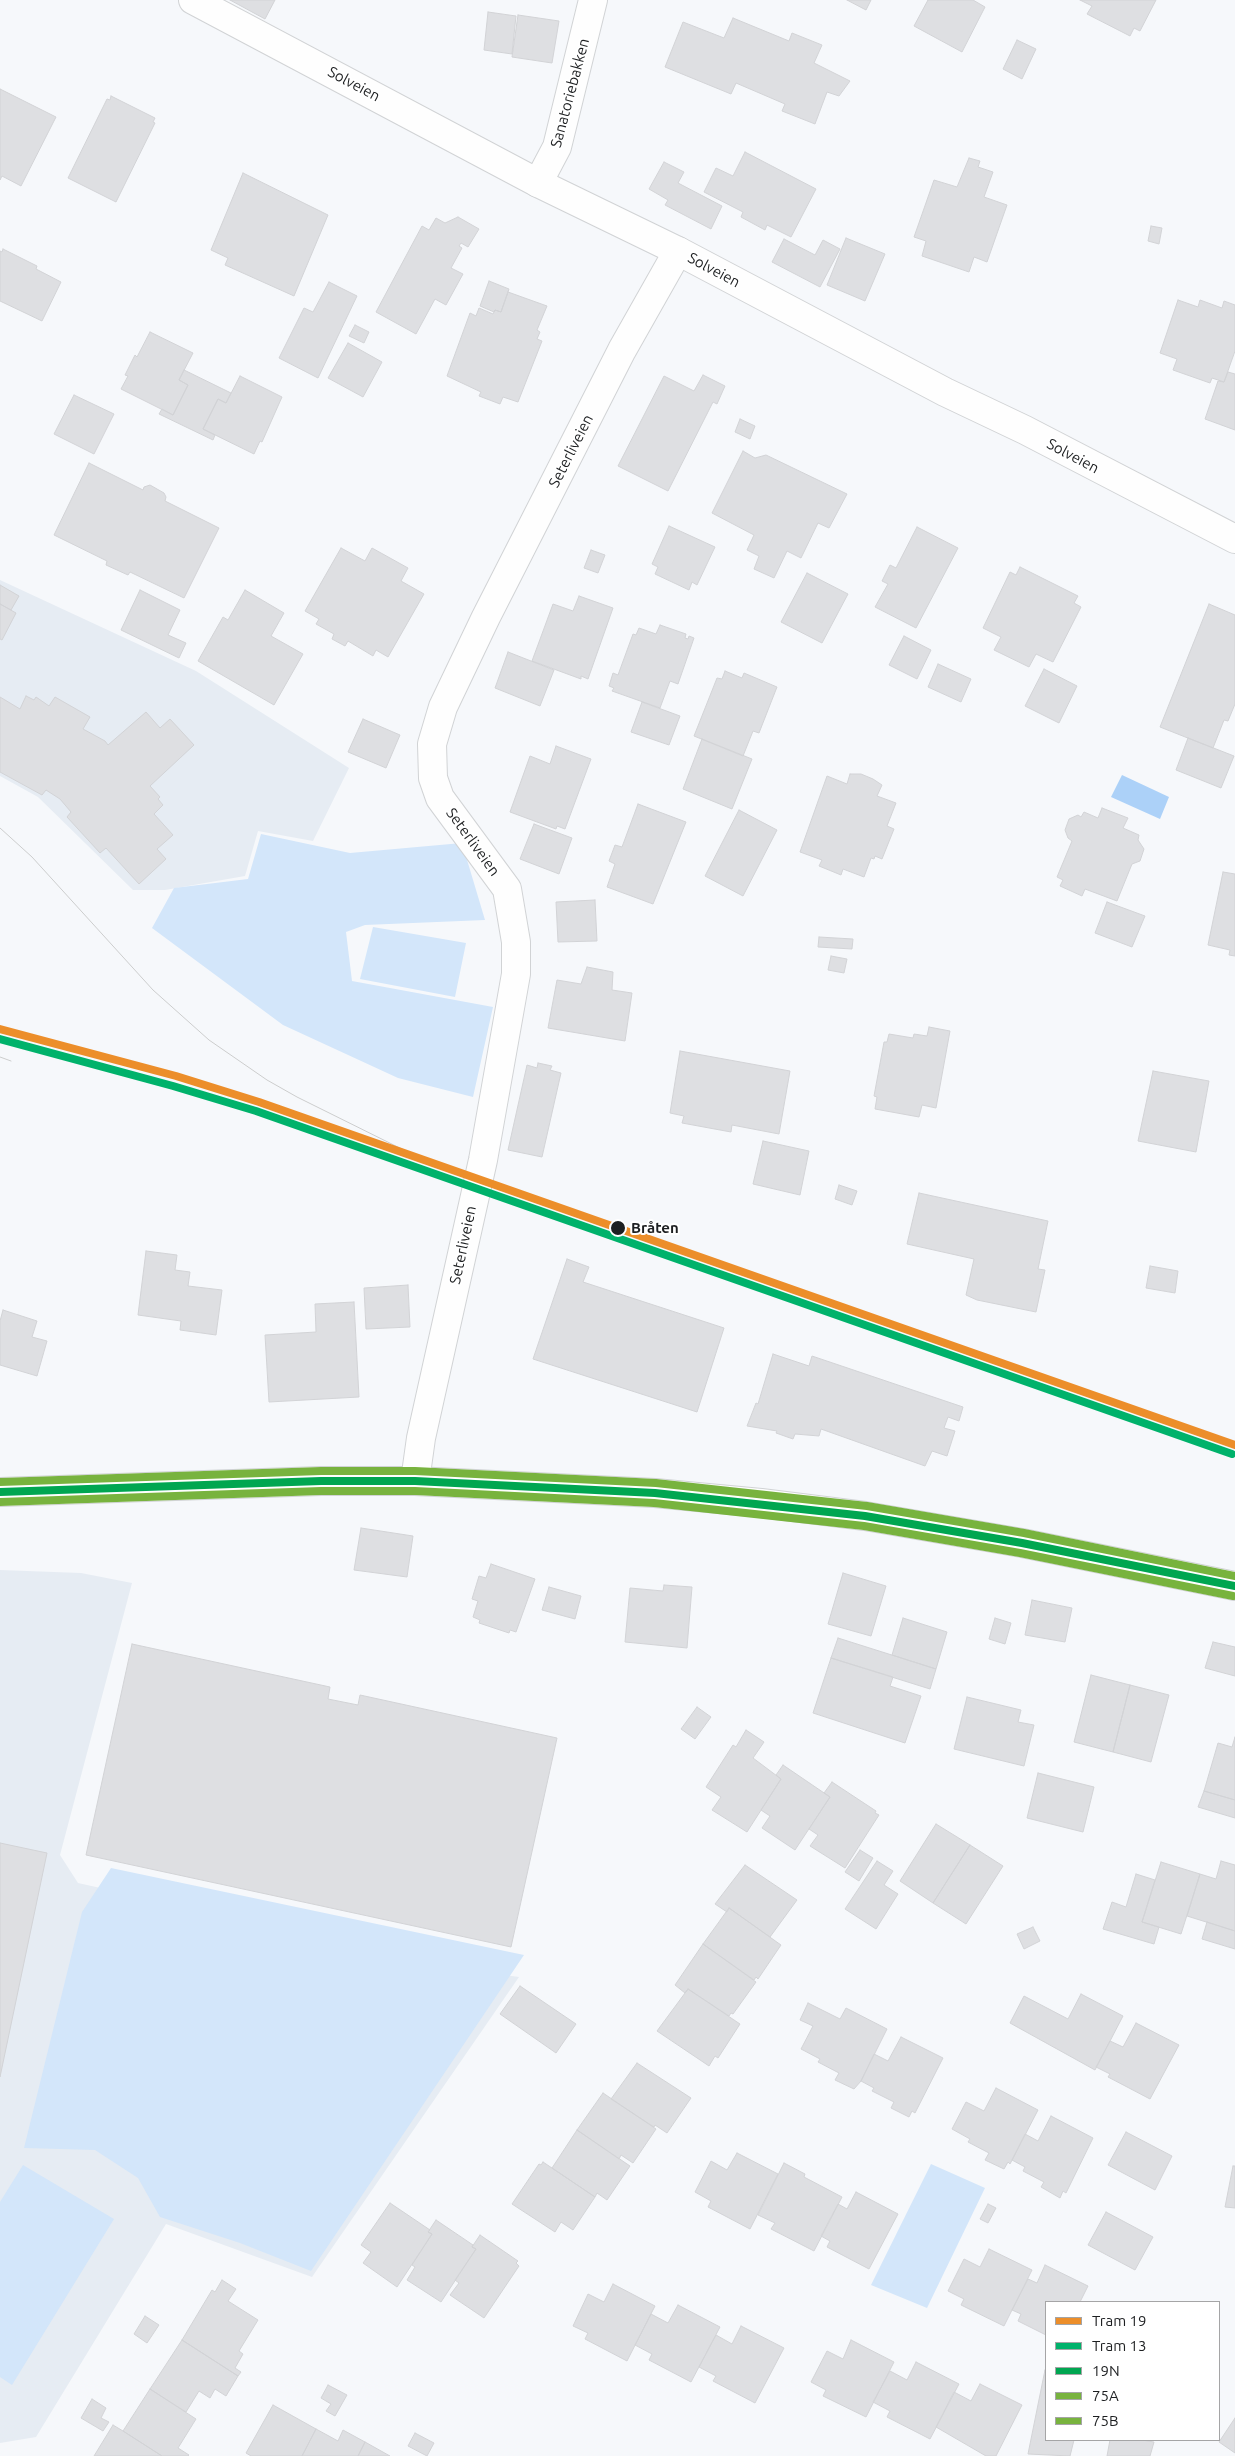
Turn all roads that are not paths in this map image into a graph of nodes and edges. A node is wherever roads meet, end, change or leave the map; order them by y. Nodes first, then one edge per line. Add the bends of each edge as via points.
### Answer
1 (193, 0) edge
2 (593, 0) edge
3 (538, 182) junction
4 (678, 250) junction
5 (1235, 538) edge
6 (415, 1482) junction
7 (0, 1492) edge
8 (1235, 1586) edge

1 - 3 street, Solveien
2 - 3 street, Sanatoriebakken via 557,147
3 - 4 street, Solveien
4 - 5 street, Solveien via 945,392
4 - 6 street, Seterliveien via 622,350 486,617 443,707 432,744 433,778 440,798 507,889 516,942 516,974 483,1160 423,1428
6 - 7 street
6 - 8 street via 655,1493 810,1508 1022,1543

